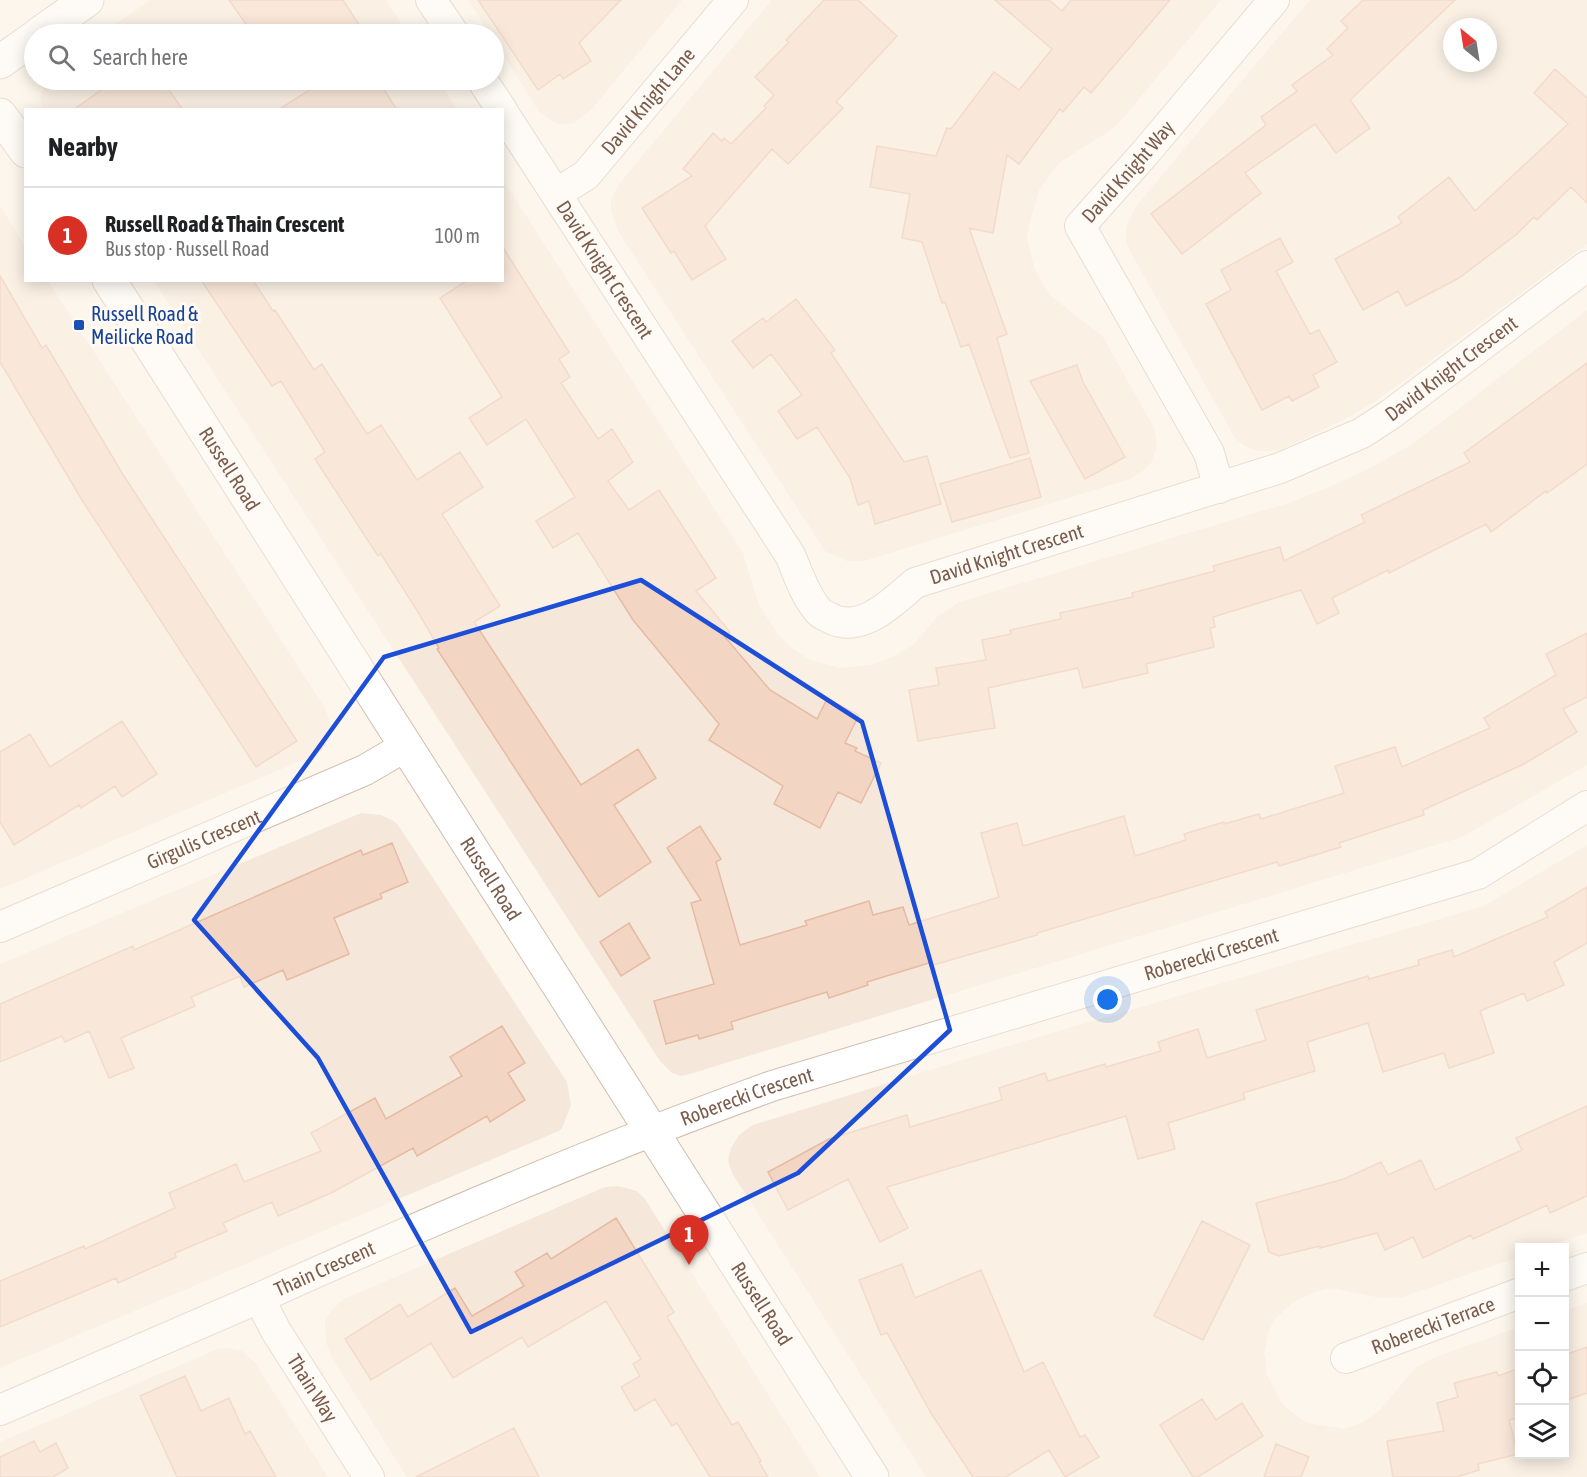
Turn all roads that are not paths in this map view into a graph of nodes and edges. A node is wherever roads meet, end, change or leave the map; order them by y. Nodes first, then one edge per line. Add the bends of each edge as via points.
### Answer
1 (87, 0) edge
2 (431, 0) edge
3 (733, 0) edge
4 (1274, 0) edge
5 (53, 24) edge
6 (447, 24) edge
7 (24, 45) edge
8 (0, 62) edge
9 (489, 90) edge
10 (501, 108) edge
11 (504, 113) edge
12 (0, 115) edge
13 (24, 148) edge
14 (556, 194) junction
15 (1587, 266) edge
16 (110, 282) edge
17 (1219, 488) junction
18 (406, 746) junction
19 (1587, 807) edge
20 (0, 927) edge
21 (651, 1132) junction
22 (1587, 1268) edge
23 (1569, 1274) edge
24 (1515, 1295) edge
25 (259, 1298) junction
26 (1346, 1358) dead end
27 (0, 1410) edge
28 (369, 1477) edge
29 (872, 1477) edge

1 - 5 street
2 - 6 street
3 - 14 street, David Knight Lane via 586,175
4 - 17 street, David Knight Way via 1080,226 1209,453
7 - 8 street
9 - 10 street, David Knight Crescent
11 - 14 street, David Knight Crescent
12 - 13 street
14 - 17 street, David Knight Crescent via 790,555 818,612 831,619 858,622 888,607 915,583
15 - 17 street, David Knight Crescent via 1362,433 1280,468
16 - 18 street, Russell Road
18 - 20 street, Girgulis Crescent via 365,770
18 - 21 street, Russell Road
19 - 21 street, Roberecki Crescent via 1478,874 772,1086
21 - 25 street, Thain Crescent
21 - 29 street, Russell Road
22 - 23 street
24 - 26 street, Roberecki Terrace
25 - 27 street, Thain Crescent
25 - 28 street, Thain Way

